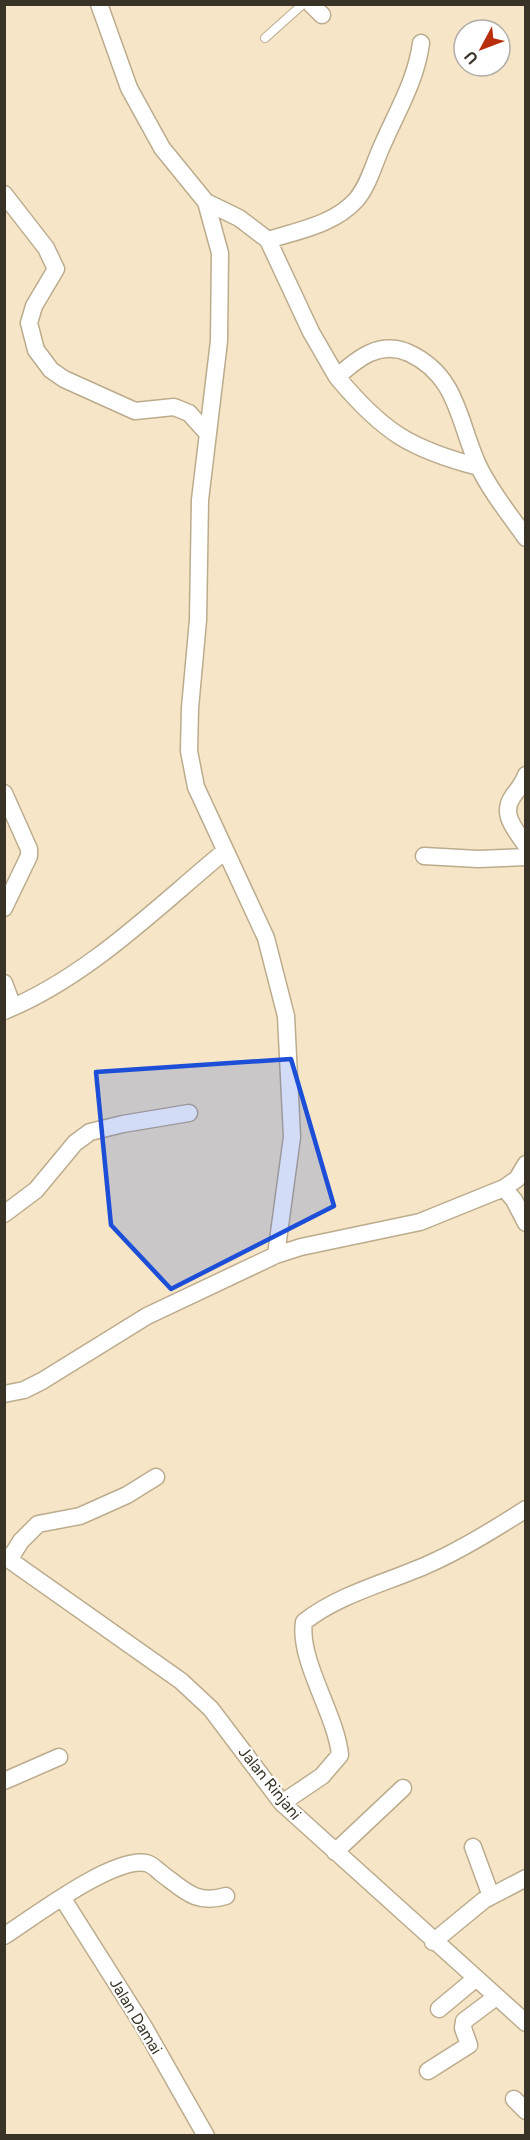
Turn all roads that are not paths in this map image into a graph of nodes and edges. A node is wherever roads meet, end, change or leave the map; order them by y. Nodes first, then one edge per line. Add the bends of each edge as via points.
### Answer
1 (99, 4) edge
2 (303, 4) edge
3 (265, 38) dead end
4 (422, 43) dead end
5 (4, 195) edge
6 (206, 202) junction
7 (268, 240) junction
8 (337, 377) junction
9 (208, 434) junction
10 (479, 467) junction
11 (525, 538) edge
12 (525, 775) edge
13 (4, 793) edge
14 (525, 844) edge
15 (225, 851) junction
16 (424, 856) dead end
17 (525, 858) edge
18 (4, 908) edge
19 (4, 983) edge
20 (9, 1009) edge
21 (189, 1113) dead end
22 (525, 1164) edge
23 (504, 1188) junction
24 (4, 1214) edge
25 (525, 1223) edge
26 (276, 1255) junction
27 (4, 1394) edge
28 (156, 1477) dead end
29 (525, 1509) edge
30 (7, 1558) edge
31 (58, 1757) dead end
32 (4, 1781) edge
33 (403, 1788) dead end
34 (282, 1803) junction
35 (473, 1847) dead end
36 (335, 1852) junction
37 (525, 1878) edge
38 (226, 1896) dead end
39 (491, 1896) junction
40 (63, 1899) junction
41 (4, 1936) edge
42 (433, 1942) junction
43 (475, 1979) junction
44 (496, 1997) junction
45 (439, 2009) dead end
46 (525, 2023) edge
47 (428, 2072) dead end
48 (206, 2136) edge

1 - 6 street via 129,88 162,148
2 - 3 lane
4 - 7 street via 408,91 356,200 329,219
5 - 9 street via 46,248 56,269 29,322 36,350 45,363 64,379 135,411 174,407 189,413
6 - 7 street via 239,218
6 - 9 street via 220,253 219,341
7 - 8 street
8 - 10 street via 361,405 400,438 444,458
8 - 10 street via 357,358 395,346 428,362 449,390
9 - 15 street via 200,501 198,620 189,751 196,788
10 - 11 street
12 - 14 street via 507,804 507,813
13 - 18 street via 29,849
14 - 17 street
15 - 20 street via 108,947
15 - 26 street via 266,938 286,1016 292,1137
16 - 17 street
19 - 20 street
21 - 24 street via 90,1132 75,1143 36,1190
22 - 23 street via 517,1179
23 - 25 street
23 - 26 street via 420,1222
26 - 27 street via 147,1316 42,1381
28 - 30 street via 80,1516 38,1524
29 - 34 street via 432,1563 365,1590 304,1622 302,1633 307,1653 338,1735 340,1755 322,1776
30 - 34 street, Jalan Rinjani via 198,1697
31 - 32 street
33 - 36 street
34 - 36 street, Jalan Rinjani
35 - 39 street
36 - 42 street, Jalan Rinjani
37 - 39 street
38 - 40 street via 210,1901 196,1898 148,1863 136,1863 105,1872
39 - 42 street
40 - 41 street
40 - 48 street, Jalan Damai via 144,2027
42 - 43 street, Jalan Rinjani
43 - 44 street, Jalan Rinjani
43 - 45 street
44 - 46 street, Jalan Rinjani
44 - 47 street via 464,2021 468,2045

